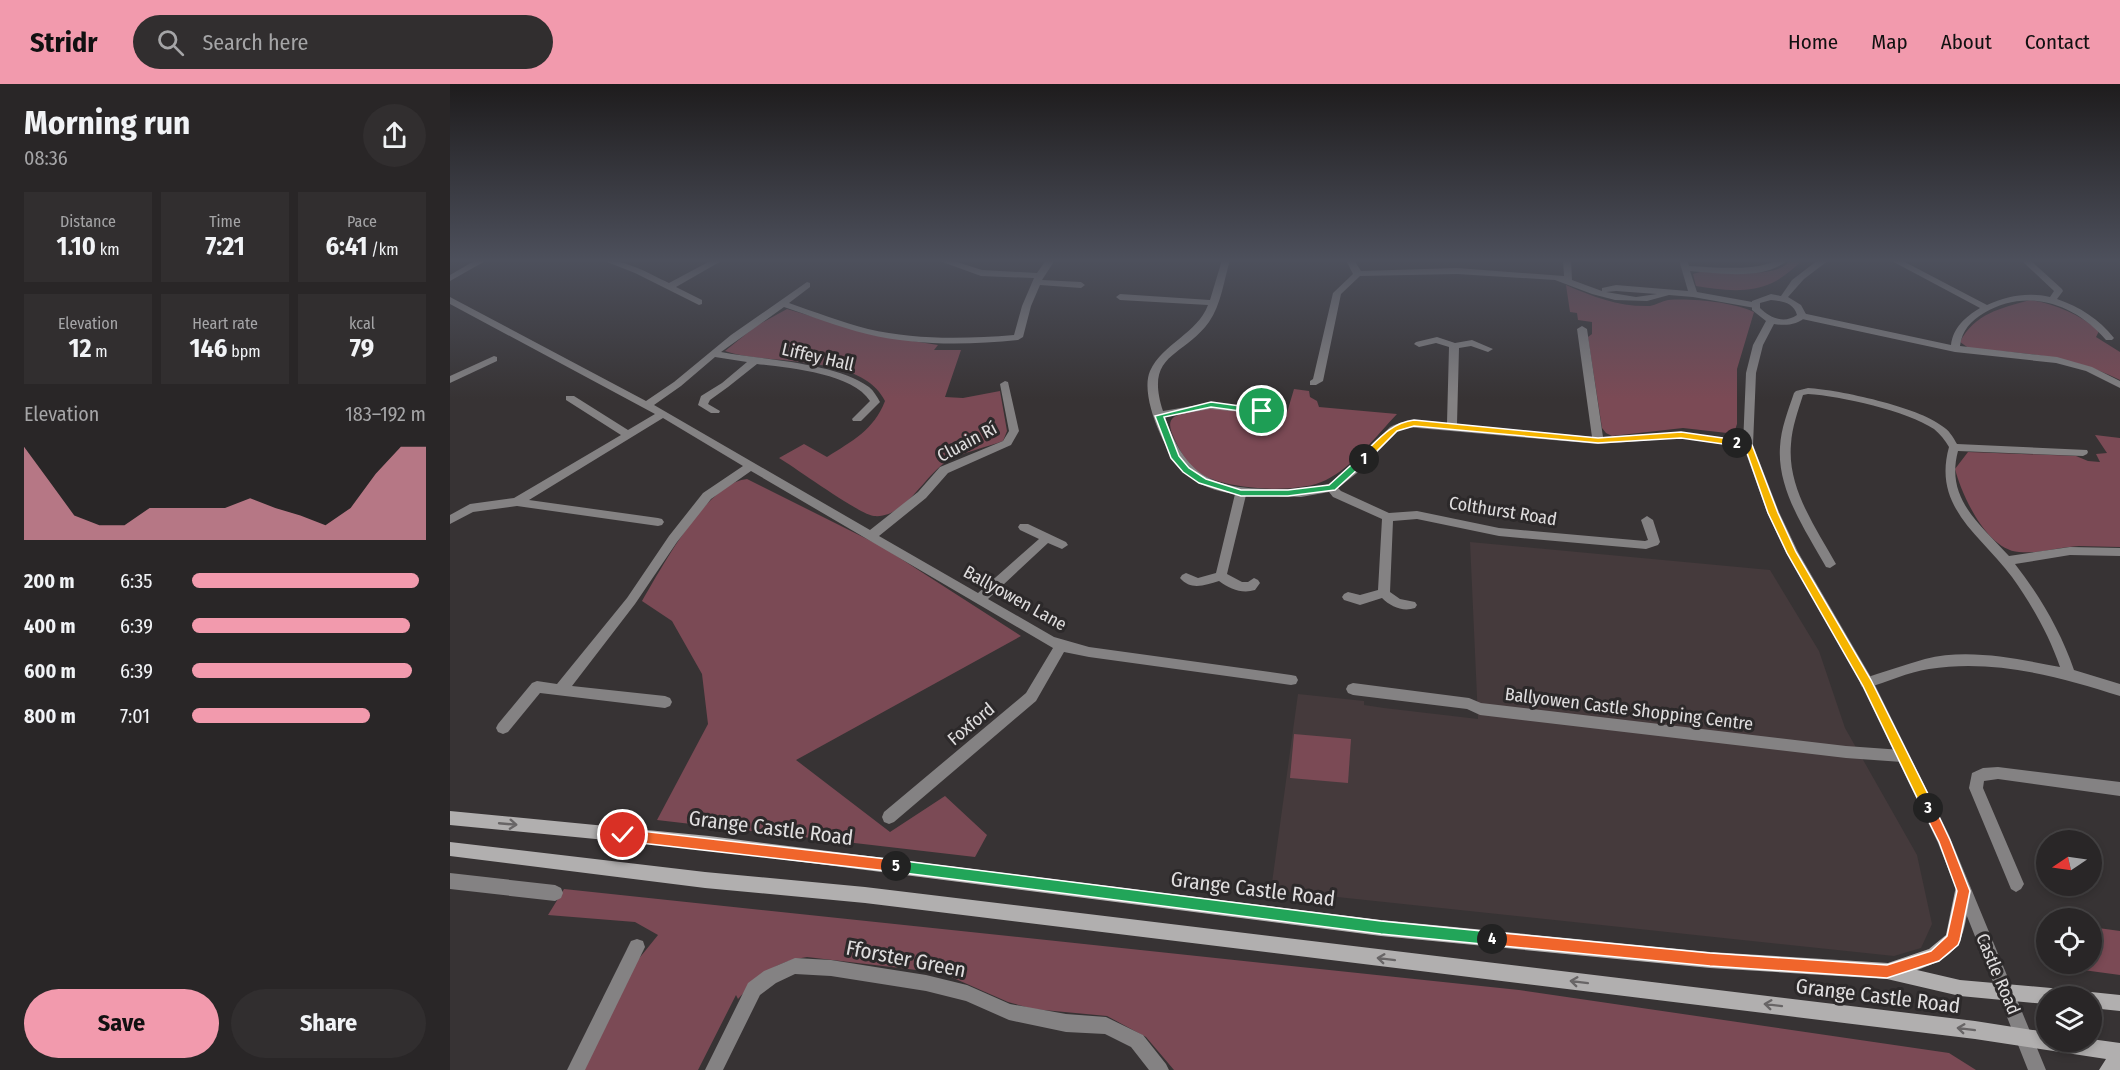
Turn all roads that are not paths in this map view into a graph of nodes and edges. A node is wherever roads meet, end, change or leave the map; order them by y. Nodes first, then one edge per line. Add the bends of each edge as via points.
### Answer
1 (461, 306) edge
2 (782, 306) edge
3 (792, 306) edge
4 (1026, 306) edge
5 (1211, 306) edge
6 (1334, 306) edge
7 (1756, 306) edge
8 (1797, 306) edge
9 (1982, 306) edge
10 (1992, 306) edge
11 (2065, 306) edge
12 (1986, 308) junction
13 (1802, 316) junction
14 (1771, 320) junction
15 (1582, 329) dead end
16 (2109, 338) dead end
17 (1419, 344) dead end
18 (1454, 346) junction
19 (1488, 349) dead end
20 (1955, 349) junction
21 (714, 354) junction
22 (494, 359) dead end
23 (754, 362) junction
24 (450, 380) edge
25 (1313, 383) dead end
26 (1005, 384) dead end
27 (2120, 385) edge
28 (570, 398) dead end
29 (647, 405) junction
30 (715, 411) dead end
31 (1262, 411) dead end
32 (663, 414) junction
33 (1159, 416) junction
34 (857, 419) dead end
35 (1452, 426) junction
36 (627, 434) junction
37 (1598, 441) junction
38 (1748, 445) junction
39 (1954, 447) junction
40 (2083, 452) dead end
41 (751, 466) junction
42 (1331, 487) junction
43 (1241, 493) junction
44 (517, 502) junction
45 (1388, 517) junction
46 (450, 520) edge
47 (1647, 520) dead end
48 (658, 522) dead end
49 (1024, 527) dead end
50 (871, 536) junction
51 (1047, 538) junction
52 (1062, 545) dead end
53 (2120, 552) edge
54 (2006, 561) junction
55 (1830, 564) dead end
56 (1221, 576) junction
57 (1186, 578) dead end
58 (1254, 583) dead end
59 (1384, 593) junction
60 (1348, 597) dead end
61 (979, 600) junction
62 (1411, 605) dead end
63 (1061, 646) junction
64 (2069, 674) junction
65 (1291, 680) dead end
66 (1867, 683) junction
67 (562, 688) junction
68 (1353, 690) dead end
69 (2120, 690) edge
70 (665, 702) dead end
71 (503, 728) dead end
72 (1902, 756) junction
73 (2120, 789) edge
74 (889, 817) dead end
75 (450, 818) edge
76 (450, 849) edge
77 (452, 884) edge
78 (2016, 884) dead end
79 (1963, 891) junction
80 (555, 893) dead end
81 (637, 947) dead end
82 (1887, 971) junction
83 (2006, 992) junction
84 (2036, 995) edge
85 (2102, 1001) edge
86 (2120, 1003) edge
87 (2024, 1038) junction
88 (2120, 1052) edge
89 (2120, 1060) edge
90 (576, 1070) edge
91 (714, 1070) edge
92 (1161, 1070) edge
93 (2037, 1070) edge
94 (2108, 1070) edge

1 - 29 street, Ballyowen Lane
2 - 21 street
3 - 4 street via 886,335 940,340 1018,337
5 - 33 street via 1206,320 1153,373
6 - 25 street via 1318,381
7 - 14 street
8 - 13 street
9 - 12 street
10 - 12 street
11 - 16 street via 2090,317
12 - 20 street via 1961,327
13 - 14 street via 1789,322
13 - 20 street
14 - 38 street, Castle Road via 1758,345 1751,373
15 - 37 street
17 - 18 street via 1437,340
18 - 19 street via 1472,344
18 - 35 street
20 - 27 street via 2056,360 2089,369
21 - 23 street, Liffey Hall
21 - 29 street via 668,393
22 - 24 street
23 - 30 street, Liffey Hall via 705,398 703,405
23 - 34 street, Liffey Hall via 807,368 864,385 875,402
26 - 50 street, Cluain Rí via 1014,430 1007,443 944,470 922,495
28 - 36 street
29 - 32 street, Ballyowen Lane
31 - 33 street via 1211,405
32 - 36 street
32 - 41 street, Ballyowen Lane
33 - 43 street via 1175,458 1186,470 1202,481
35 - 37 street
35 - 42 street via 1414,423 1394,429
36 - 44 street
37 - 38 street via 1681,435
38 - 66 street, Castle Road via 1792,553
39 - 40 street
39 - 54 street via 1949,470 1960,506 1975,530
39 - 55 street via 1944,432 1925,420 1840,395 1801,391 1785,454 1799,506
41 - 50 street, Ballyowen Lane
41 - 67 street via 707,496
42 - 43 street via 1288,493
42 - 45 street, Colthurst Road via 1337,494
43 - 56 street
44 - 46 street via 470,508
44 - 48 street
45 - 47 street, Colthurst Road via 1417,515 1499,532 1646,545 1654,542
45 - 59 street
49 - 51 street
50 - 61 street, Ballyowen Lane
51 - 52 street
51 - 61 street
53 - 54 street via 2070,551
54 - 64 street via 2052,633
56 - 57 street via 1197,583
56 - 58 street via 1241,588
59 - 60 street via 1360,600
59 - 62 street via 1390,601
61 - 63 street, Ballyowen Lane
63 - 65 street, Ballyowen Lane
63 - 74 street, Foxford via 1031,697
64 - 66 street via 1973,660 1927,664
64 - 69 street
66 - 72 street, Castle Road
67 - 70 street
67 - 71 street via 537,687
68 - 72 street, Ballyowen Castle Shopping Centre via 1469,704 1480,710
72 - 79 street, Castle Road via 1944,840
73 - 78 street via 1998,773 1977,778 1976,788
75 -> 82 main road, Grange Castle Road via 709,843 1381,928 1710,960
87 -> 76 main road, Grange Castle Road via 865,895
77 - 80 street
79 - 82 main road via 1953,940 1934,956
79 - 83 street, Castle Road
81 - 90 street
82 - 83 main road, Grange Castle Road via 1960,988
83 - 84 main road, Grange Castle Road
83 - 87 street, Castle Road
85 - 86 main road
87 - 88 main road, Grange Castle Road
87 - 93 street, Castle Road
89 - 94 main road
91 - 92 street, Fforster Green via 754,989 795,966 926,983 967,993 1009,1012 1106,1026 1137,1041

